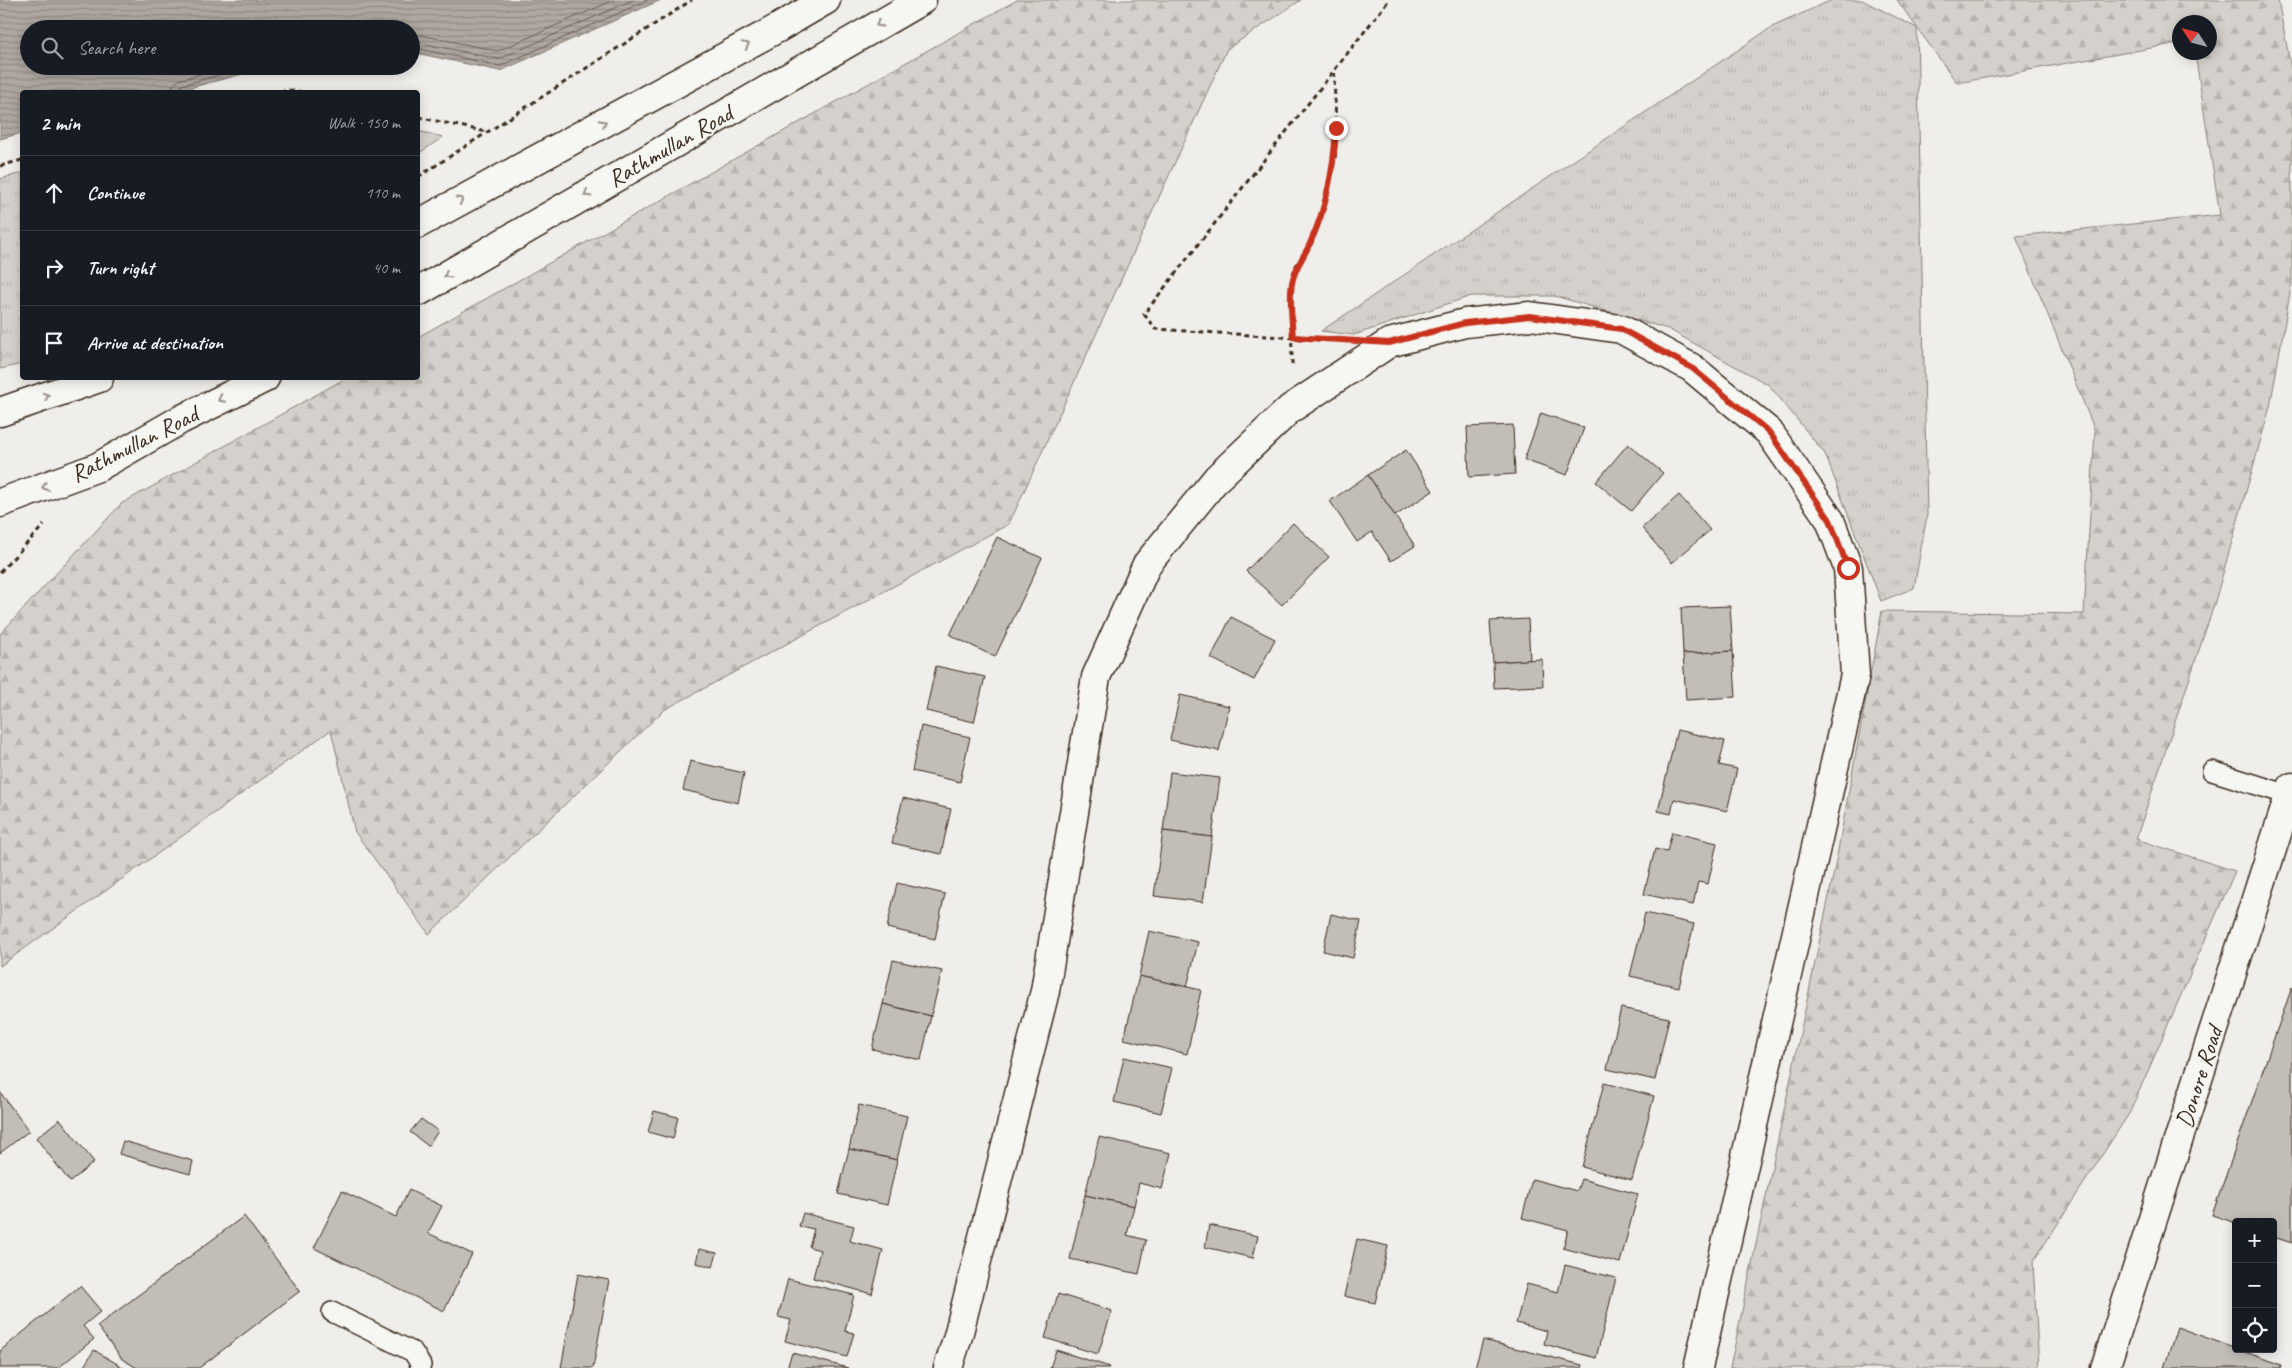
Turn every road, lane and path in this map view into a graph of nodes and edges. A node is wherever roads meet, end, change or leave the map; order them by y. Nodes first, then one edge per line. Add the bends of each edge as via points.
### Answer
1 (692, 0) edge
2 (826, 0) edge
3 (922, 0) edge
4 (1390, 0) edge
5 (1334, 71) junction
6 (420, 117) edge
7 (488, 132) junction
8 (20, 161) edge
9 (0, 166) edge
10 (420, 177) edge
11 (420, 223) edge
12 (420, 291) edge
13 (1293, 337) junction
14 (1331, 340) dead end
15 (93, 380) edge
16 (261, 380) edge
17 (1290, 408) junction
18 (0, 412) edge
19 (0, 503) edge
20 (2212, 771) dead end
21 (2291, 791) edge
22 (332, 1312) dead end
23 (420, 1368) edge
24 (948, 1368) edge
25 (1698, 1368) edge
26 (2105, 1368) edge

1 - 7 path
11 -> 2 street
3 -> 12 street, Rathmullan Road
4 - 5 path
5 - 13 path via 1335,157 1320,220 1296,266 1291,285
5 - 13 path via 1144,314 1155,328
6 - 7 path
7 - 10 path
8 - 9 path
13 - 14 path
13 - 17 path
18 -> 15 street
16 -> 19 street, Rathmullan Road via 180,420 98,467
17 - 24 street via 1217,478 1147,564 1096,677 1045,991
17 - 25 street via 1389,343 1465,323 1530,316 1621,329 1692,368 1769,432 1830,520 1848,568 1855,675
20 - 21 lane
21 - 26 street, Donore Road
22 - 23 lane via 413,1352

